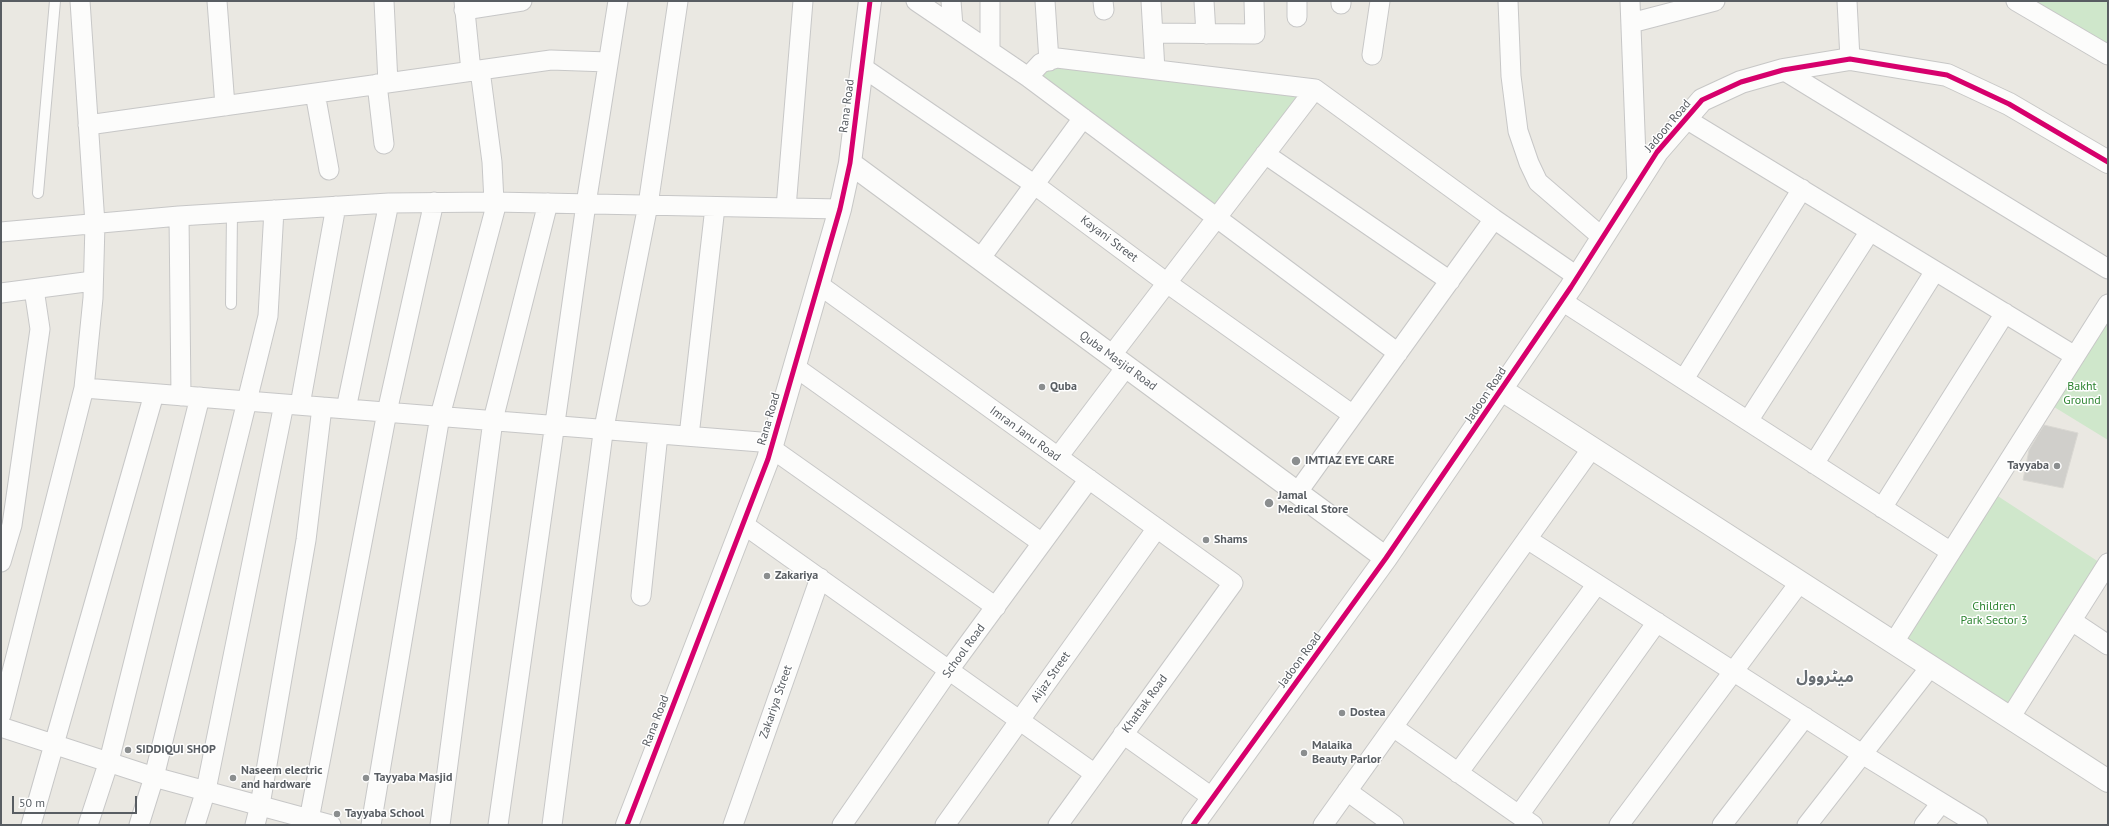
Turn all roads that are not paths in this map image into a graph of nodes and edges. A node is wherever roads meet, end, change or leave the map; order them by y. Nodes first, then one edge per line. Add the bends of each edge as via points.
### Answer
1 (55, 1) edge
2 (80, 1) edge
3 (217, 1) edge
4 (384, 1) edge
5 (522, 1) edge
6 (618, 1) edge
7 (678, 1) edge
8 (803, 1) edge
9 (870, 1) edge
10 (916, 1) edge
11 (951, 1) edge
12 (990, 1) edge
13 (1045, 1) edge
14 (1151, 1) edge
15 (1204, 1) edge
16 (1254, 1) edge
17 (1380, 1) edge
18 (1508, 1) edge
19 (1630, 1) edge
20 (1715, 1) edge
21 (1847, 1) edge
22 (2016, 1) edge
23 (1689, 4) edge
24 (464, 5) edge
25 (1631, 23) junction
26 (953, 26) junction
27 (1153, 33) junction
28 (1206, 34) junction
29 (990, 51) junction
30 (1372, 55) dead end
31 (2108, 55) edge
32 (1850, 59) junction
33 (1049, 61) junction
34 (608, 62) junction
35 (862, 67) junction
36 (476, 70) junction
37 (1155, 70) junction
38 (1783, 70) junction
39 (1028, 77) junction
40 (382, 83) junction
41 (1315, 89) junction
42 (315, 93) junction
43 (225, 106) junction
44 (1083, 118) junction
45 (1686, 119) junction
46 (88, 125) junction
47 (384, 144) dead end
48 (1265, 154) junction
49 (2107, 158) edge
50 (850, 163) junction
51 (329, 170) dead end
52 (1637, 183) junction
53 (1035, 184) junction
54 (1802, 189) junction
55 (38, 193) dead end
56 (434, 202) junction
57 (495, 202) junction
58 (390, 203) junction
59 (548, 203) junction
60 (586, 204) junction
61 (648, 205) junction
62 (336, 206) junction
63 (715, 206) junction
64 (786, 208) junction
65 (840, 209) junction
66 (274, 210) junction
67 (232, 213) junction
68 (179, 216) junction
69 (1217, 218) junction
70 (1494, 219) junction
71 (95, 224) junction
72 (1870, 231) junction
73 (1, 232) edge
74 (1603, 238) junction
75 (980, 260) junction
76 (2108, 269) edge
77 (1935, 271) junction
78 (1578, 277) junction
79 (93, 281) junction
80 (1450, 281) junction
81 (1168, 283) junction
82 (818, 284) junction
83 (34, 289) junction
84 (1, 293) edge
85 (1562, 301) junction
86 (231, 304) dead end
87 (2108, 304) edge
88 (2004, 313) junction
89 (1398, 353) junction
90 (2075, 356) junction
91 (1119, 362) junction
92 (794, 367) junction
93 (1684, 379) junction
94 (84, 388) junction
95 (1502, 390) junction
96 (154, 394) junction
97 (181, 396) junction
98 (200, 397) junction
99 (249, 401) junction
100 (292, 404) junction
101 (322, 407) junction
102 (346, 409) junction
103 (387, 412) junction
104 (1353, 415) junction
105 (440, 416) junction
106 (493, 420) junction
107 (1748, 421) junction
108 (554, 425) junction
109 (604, 429) junction
110 (658, 434) junction
111 (689, 436) junction
112 (772, 445) junction
113 (1592, 448) junction
114 (1058, 457) junction
115 (1814, 464) junction
116 (1089, 479) junction
117 (9, 487) edge
118 (1297, 493) junction
119 (1882, 508) junction
120 (743, 524) junction
121 (1157, 528) junction
122 (1527, 539) junction
123 (1042, 543) junction
124 (1950, 552) junction
125 (1386, 558) junction
126 (1, 562) edge
127 (2108, 563) edge
128 (820, 578) junction
129 (1800, 582) junction
130 (1233, 583) joint
131 (1597, 584) junction
132 (641, 596) dead end
133 (996, 607) junction
134 (2072, 621) junction
135 (1657, 622) junction
136 (1894, 642) junction
137 (2108, 645) edge
138 (1931, 666) junction
139 (950, 670) junction
140 (1734, 671) junction
141 (1, 715) edge
142 (1805, 717) junction
143 (2010, 718) junction
144 (1020, 720) junction
145 (1, 727) edge
146 (1393, 727) junction
147 (1123, 734) junction
148 (55, 744) junction
149 (1862, 754) junction
150 (109, 761) junction
151 (1458, 772) junction
152 (1095, 774) junction
153 (154, 777) junction
154 (2108, 781) edge
155 (206, 790) junction
156 (1347, 791) junction
157 (1213, 798) junction
158 (1941, 803) junction
159 (260, 805) junction
160 (1526, 820) edge
161 (308, 822) edge
162 (31, 825) edge
163 (88, 825) edge
164 (139, 825) edge
165 (195, 825) edge
166 (255, 825) edge
167 (330, 825) edge
168 (371, 825) edge
169 (440, 825) edge
170 (498, 825) edge
171 (552, 825) edge
172 (627, 825) edge
173 (733, 825) edge
174 (842, 825) edge
175 (946, 825) edge
176 (1058, 825) edge
177 (1193, 825) edge
178 (1323, 825) edge
179 (1394, 825) edge
180 (1618, 825) edge
181 (1722, 825) edge
182 (1808, 825) edge
183 (1924, 825) edge
184 (1978, 825) edge

1 - 55 lane
2 - 46 street
3 - 43 street
4 - 40 street
5 - 24 street
6 - 34 street
7 - 61 street
8 - 64 street
9 - 35 street, Rana Road
10 - 26 street
11 - 26 street
12 - 29 street
13 - 33 street
14 - 27 street
15 - 28 street
16 - 28 street via 1255,34
17 - 30 street
18 - 74 street via 1511,76 1518,131 1529,163 1538,182
19 - 25 street
20 - 23 street
21 - 32 street
22 - 31 street
23 - 25 street
24 - 36 street
25 - 52 street
26 - 29 street
27 - 28 street
27 - 37 street
29 - 39 street
32 - 38 street, Jadoon Road
32 - 49 street, Jadoon Road via 1947,74 2009,104
33 - 37 street via 1057,58
33 - 39 street via 1041,63
34 - 36 street via 551,60
34 - 60 street
35 - 50 street, Rana Road
35 - 53 street, Kayani Street
36 - 40 street
36 - 57 street via 491,155
37 - 41 street
38 - 45 street, Jadoon Road via 1741,82 1702,100
38 - 76 street
39 - 44 street
40 - 42 street
40 - 47 street
41 - 48 street
41 - 70 street
42 - 43 street
42 - 51 street
43 - 46 street
44 - 53 street
44 - 69 street
45 - 52 street, Jadoon Road via 1656,152
45 - 54 street
46 - 71 street
48 - 69 street
48 - 80 street
50 - 65 street, Rana Road
50 - 75 street, Quba Masjid Road
52 - 74 street, Jadoon Road
53 - 75 street
53 - 81 street, Kayani Street
54 - 72 street
54 - 93 street
56 - 57 street
56 - 58 street
56 - 103 street
57 - 59 street
57 - 105 street
58 - 62 street
58 - 102 street
59 - 60 street
59 - 106 street
60 - 61 street
60 - 108 street
61 - 63 street
61 - 109 street
62 - 66 street
62 - 100 street
63 - 64 street
63 - 111 street
64 - 65 street
65 - 82 street, Rana Road
66 - 67 street
66 - 99 street via 268,316
67 - 68 street
67 - 86 lane
68 - 71 street
68 - 97 street
69 - 81 street
69 - 89 street
70 - 78 street
70 - 80 street
71 - 73 street
71 - 79 street
72 - 77 street
72 - 107 street
74 - 78 street, Jadoon Road
75 - 91 street, Quba Masjid Road
77 - 88 street
77 - 115 street
78 - 85 street, Jadoon Road
79 - 83 street
79 - 94 street
80 - 89 street
81 - 91 street
81 - 104 street, Kayani Street
82 - 92 street, Rana Road
82 - 114 street, Imran Janu Road
83 - 84 street
83 - 117 street via 40,329
85 - 93 street
85 - 95 street, Jadoon Road
87 - 90 street
88 - 90 street
88 - 119 street
89 - 104 street
90 - 124 street
91 - 114 street
91 - 118 street, Quba Masjid Road
92 - 112 street, Rana Road
92 - 123 street
93 - 107 street
94 - 96 street
94 - 141 street
95 - 113 street
95 - 125 street, Jadoon Road
96 - 97 street
96 - 148 street
97 - 98 street
98 - 99 street
98 - 150 street
99 - 100 street
99 - 153 street
100 - 101 street
100 - 155 street
101 - 102 street
101 - 159 street via 306,540
102 - 103 street
103 - 105 street
103 - 161 street
104 - 118 street
105 - 106 street
105 - 168 street
106 - 108 street
106 - 169 street
107 - 115 street
108 - 109 street
108 - 170 street
109 - 110 street
109 - 171 street
110 - 111 street
110 - 132 street
111 - 112 street
112 - 120 street, Rana Road
112 - 133 street
113 - 122 street
113 - 129 street
114 - 116 street, Imran Janu Road
115 - 119 street
116 - 121 street, Imran Janu Road
116 - 123 street, School Road
117 - 126 street via 12,525
118 - 125 street, Quba Masjid Road
119 - 124 street
120 - 128 street
120 - 172 street, Rana Road
121 - 130 street, Imran Janu Road
121 - 144 street, Aijaz Street
122 - 131 street
122 - 146 street
123 - 133 street, School Road
124 - 136 street
125 - 157 street, Jadoon Road
127 - 134 street
128 - 139 street
128 - 173 street, Zakariya Street
129 - 136 street
129 - 140 street
130 - 147 street, Khattak Road
131 - 135 street
131 - 151 street
133 - 139 street, School Road
134 - 137 street
134 - 143 street
135 - 140 street
135 - 160 street
136 - 138 street
138 - 143 street
138 - 149 street
139 - 144 street
139 - 174 street, School Road
140 - 142 street
140 - 180 street
142 - 149 street
142 - 181 street
143 - 154 street
144 - 152 street
144 - 175 street, Aijaz Street
145 - 148 street
146 - 151 street
146 - 156 street
147 - 152 street, Khattak Road
147 - 157 street
148 - 150 street
148 - 162 street
149 - 158 street
149 - 182 street
150 - 153 street
150 - 163 street
151 - 160 street
152 - 176 street, Khattak Road
153 - 155 street
153 - 164 street
155 - 159 street
155 - 165 street
156 - 178 street
156 - 179 street
157 - 177 street, Jadoon Road
158 - 183 street
158 - 184 street
159 - 161 street
159 - 166 street
161 - 167 street

